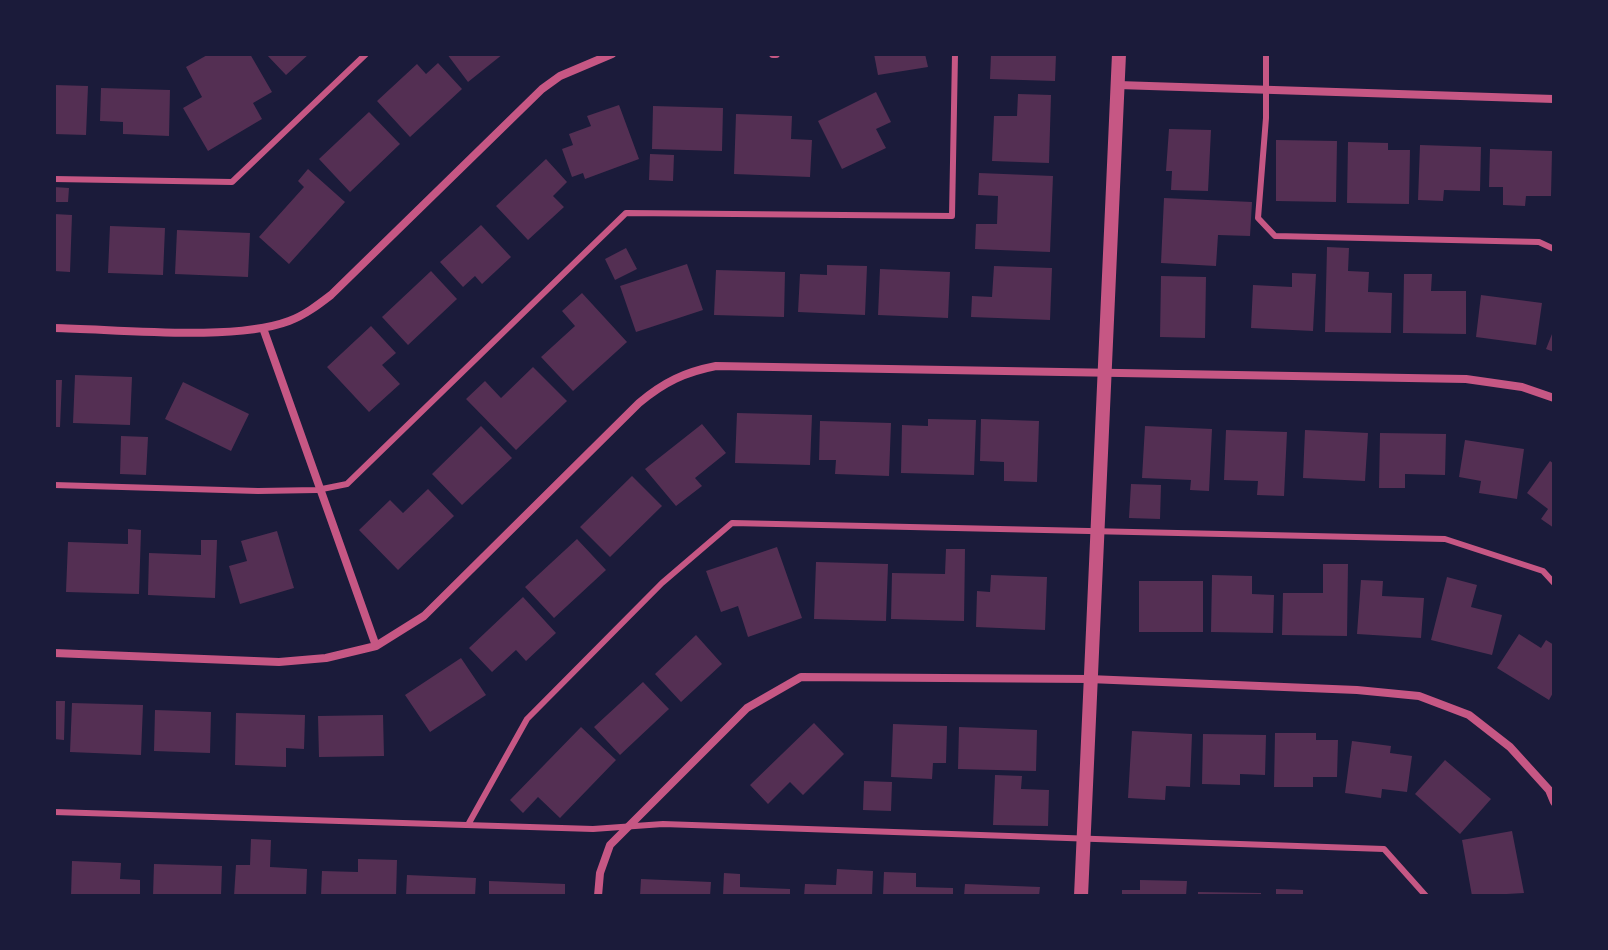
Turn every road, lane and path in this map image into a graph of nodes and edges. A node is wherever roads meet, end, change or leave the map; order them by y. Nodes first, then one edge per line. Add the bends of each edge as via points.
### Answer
1 (366, 54) edge
2 (612, 54) edge
3 (955, 54) edge
4 (1119, 54) edge
5 (1266, 54) edge
6 (1118, 85) junction
7 (1266, 90) junction
8 (1554, 99) edge
9 (54, 179) edge
10 (1554, 249) edge
11 (54, 328) edge
12 (263, 328) junction
13 (1103, 375) junction
14 (1554, 398) edge
15 (54, 485) edge
16 (317, 490) junction
17 (1095, 528) junction
18 (1554, 583) edge
19 (376, 646) junction
20 (54, 653) edge
21 (1089, 679) junction
22 (1554, 802) edge
23 (54, 812) edge
24 (469, 823) junction
25 (629, 826) junction
26 (1084, 840) junction
27 (598, 896) edge
28 (1081, 896) edge
29 (1426, 896) edge

1 - 9 lane via 232,182
2 - 12 street via 542,89 331,295 290,321
3 - 16 lane via 952,216 626,213 347,484
4 - 6 street
5 - 7 lane
6 - 7 street
6 - 13 street
7 - 8 street
7 - 10 lane via 1258,218 1275,236 1539,242
11 - 12 street
12 - 16 street
13 - 14 street via 1466,379
13 - 17 street
13 - 19 street via 753,364 688,371 639,403 424,616
15 - 16 lane
16 - 19 street
17 - 18 lane via 1445,539 1543,571
17 - 21 street
17 - 24 lane via 732,523 662,583 527,719
19 - 20 street via 279,662
21 - 22 street via 1419,696 1469,715 1510,747
21 - 25 street via 801,677 747,708
21 - 26 street
23 - 24 lane
24 - 25 lane
25 - 26 lane
25 - 27 street via 610,845
26 - 28 street
26 - 29 lane via 1384,849

